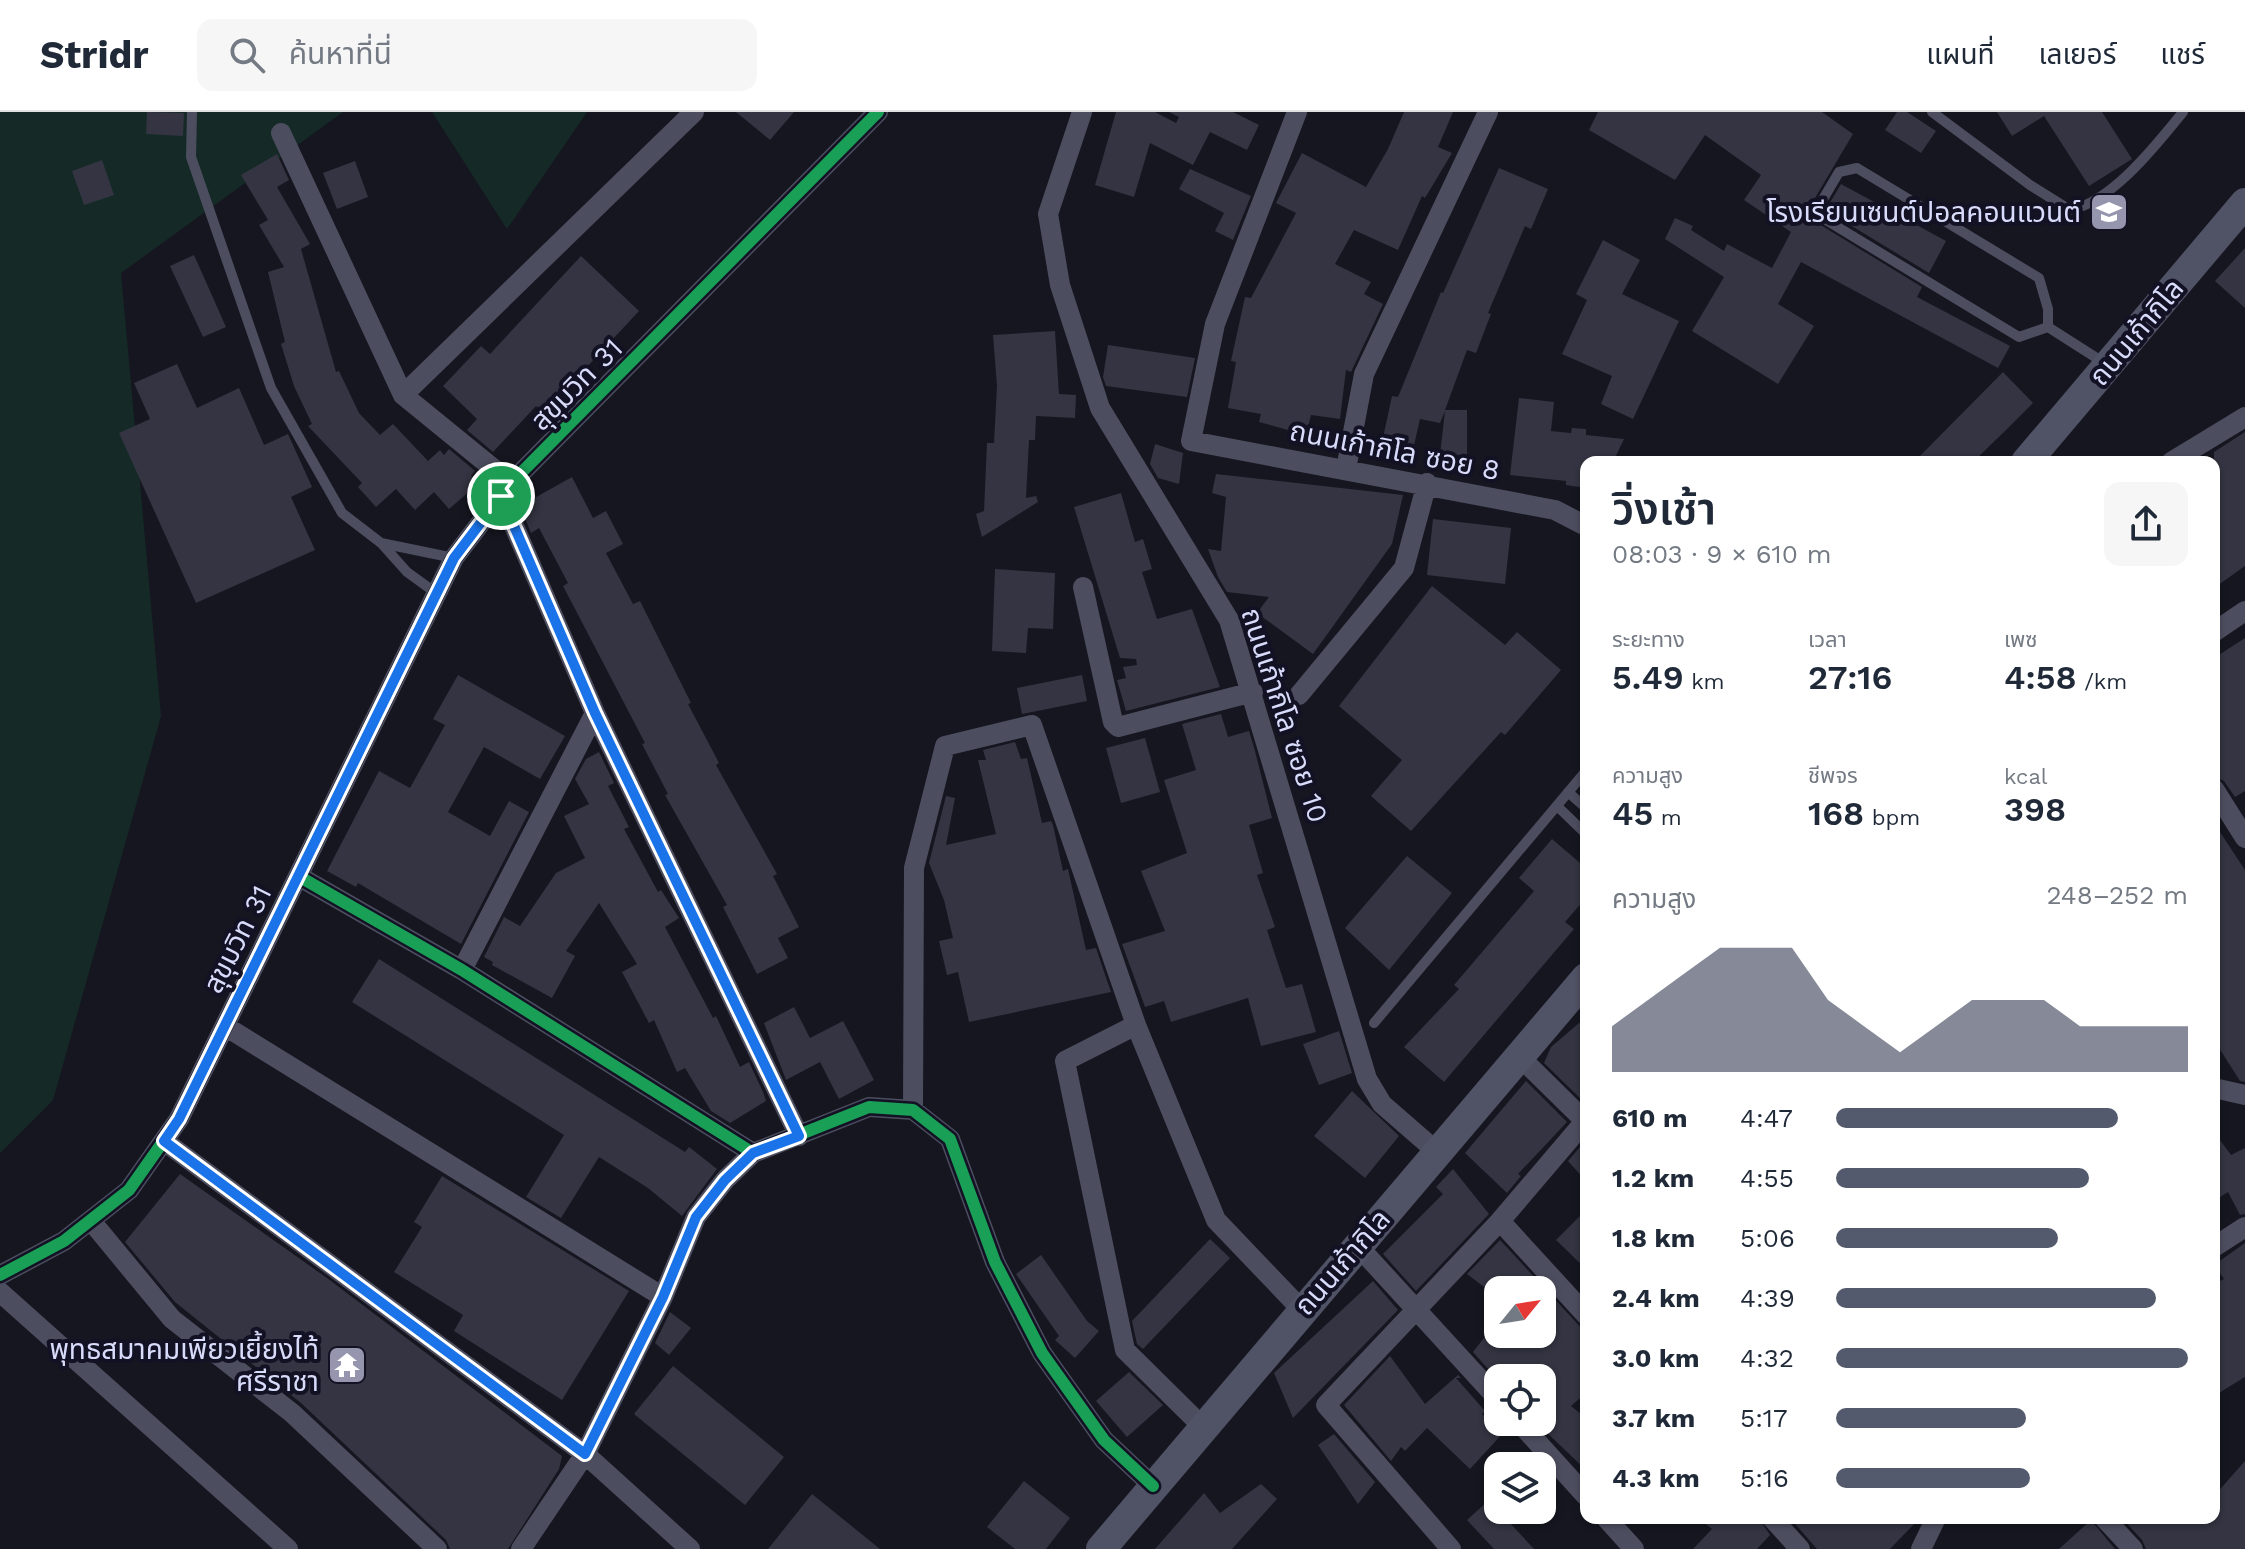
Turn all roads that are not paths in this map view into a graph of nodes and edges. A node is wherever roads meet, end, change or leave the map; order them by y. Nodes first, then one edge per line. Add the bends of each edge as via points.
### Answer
1 (192, 112) edge
2 (694, 112) edge
3 (878, 112) edge
4 (1082, 112) edge
5 (1296, 112) edge
6 (1488, 112) edge
7 (1932, 112) edge
8 (2183, 112) edge
9 (281, 133) dead end
10 (2245, 203) edge
11 (2048, 327) junction
12 (2108, 365) junction
13 (403, 395) junction
14 (2245, 417) edge
15 (2031, 456) edge
16 (2181, 456) edge
17 (1346, 469) junction
18 (1427, 483) junction
19 (506, 489) junction
20 (1580, 523) edge
21 (381, 543) junction
22 (454, 558) junction
23 (1083, 587) dead end
24 (436, 593) junction
25 (2245, 611) edge
26 (2220, 628) edge
27 (1253, 692) junction
28 (1299, 695) dead end
29 (595, 713) junction
30 (1580, 778) edge
31 (1568, 792) junction
32 (2220, 798) edge
33 (1580, 803) edge
34 (1557, 806) junction
35 (1580, 828) edge
36 (2245, 838) edge
37 (300, 877) junction
38 (462, 970) junction
39 (1580, 985) edge
40 (1374, 1023) dead end
41 (1136, 1025) junction
42 (225, 1026) junction
43 (1519, 1056) junction
44 (2220, 1089) edge
45 (2245, 1095) edge
46 (913, 1110) junction
47 (1580, 1115) edge
48 (1580, 1128) edge
49 (799, 1136) junction
50 (164, 1141) junction
51 (1436, 1151) junction
52 (753, 1153) junction
53 (1500, 1221) junction
54 (92, 1222) junction
55 (2245, 1227) edge
56 (2220, 1243) edge
57 (1357, 1245) junction
58 (0, 1275) edge
59 (0, 1292) edge
60 (663, 1297) junction
61 (1580, 1308) edge
62 (1301, 1309) junction
63 (1418, 1311) junction
64 (1484, 1384) edge
65 (1204, 1428) junction
66 (1532, 1436) edge
67 (585, 1454) junction
68 (1153, 1486) junction
69 (1580, 1489) edge
70 (1611, 1524) edge
71 (1777, 1524) edge
72 (1933, 1524) edge
73 (2110, 1524) edge
74 (288, 1549) edge
75 (437, 1549) edge
76 (521, 1549) edge
77 (690, 1549) edge
78 (1101, 1549) edge
79 (1451, 1549) edge
80 (1634, 1549) edge
81 (1800, 1549) edge
82 (1921, 1549) edge
83 (2133, 1549) edge

1 - 21 lane via 191,157 271,388 342,513
2 - 13 street
3 - 19 street, สุขุมวิท 31
4 - 27 street, ถนนเก้ากิโล ซอย 10 via 1048,214 1060,285 1100,408 1229,620
5 - 17 street, ถนนเก้ากิโล ซอย 8 via 1215,324 1191,441
6 - 17 street via 1364,374
7 - 8 lane via 2070,210 2095,202 2155,147
9 - 13 street
10 - 12 main road, ถนนเก้ากิโล
11 - 11 lane via 2019,337 1826,220 1819,206 1839,172 1857,168 2039,278
11 - 12 lane
12 - 15 main road, ถนนเก้ากิโล
13 - 19 street
14 - 16 street
17 - 18 street, ถนนเก้ากิโล ซอย 8
18 - 20 street, ถนนเก้ากิโล ซอย 8 via 1555,510
18 - 28 street via 1404,568
19 - 22 street, สุขุมวิท 31
19 - 29 street
21 - 22 lane
21 - 24 lane
22 - 24 street, สุขุมวิท 31
23 - 27 street via 1118,727
24 - 37 street, สุขุมวิท 31
25 - 26 street
27 - 51 street, ถนนเก้ากิโล ซอย 10 via 1367,1079 1382,1104
29 - 38 street
29 - 49 street
30 - 31 lane
31 - 33 lane
31 - 34 lane
32 - 36 street
34 - 35 lane
34 - 40 lane
37 - 38 street
37 - 42 street, สุขุมวิท 31
38 - 52 street
39 - 43 main road, ถนนเก้ากิโล
41 - 46 street via 1032,725 945,746 914,868
41 - 62 street via 1216,1220
41 - 65 street via 1065,1061 1125,1350
42 - 50 street, สุขุมวิท 31
42 - 60 street
43 - 47 street
43 - 51 main road, ถนนเก้ากิโล
44 - 45 street
46 - 49 street via 869,1107
46 - 68 street via 950,1139 995,1262 1042,1353 1104,1440
48 - 53 street
49 - 52 street
50 - 54 street, สุขุมวิท 31 via 129,1190
50 - 67 street
51 - 57 main road, ถนนเก้ากิโล
52 - 60 street via 696,1217
53 - 61 street
53 - 63 street
54 - 58 street, สุขุมวิท 31
54 - 75 street via 172,1319 292,1413
55 - 56 street
57 - 62 main road, ถนนเก้ากิโล
57 - 63 street
59 - 74 street
60 - 67 street
62 - 65 main road, ถนนเก้ากิโล
63 - 64 street
63 - 79 street via 1326,1405
65 - 68 main road, ถนนเก้ากิโล
66 - 69 street
67 - 76 street
67 - 77 street
68 - 78 main road, ถนนเก้ากิโล
70 - 80 street
71 - 81 street
72 - 82 street
73 - 83 street

